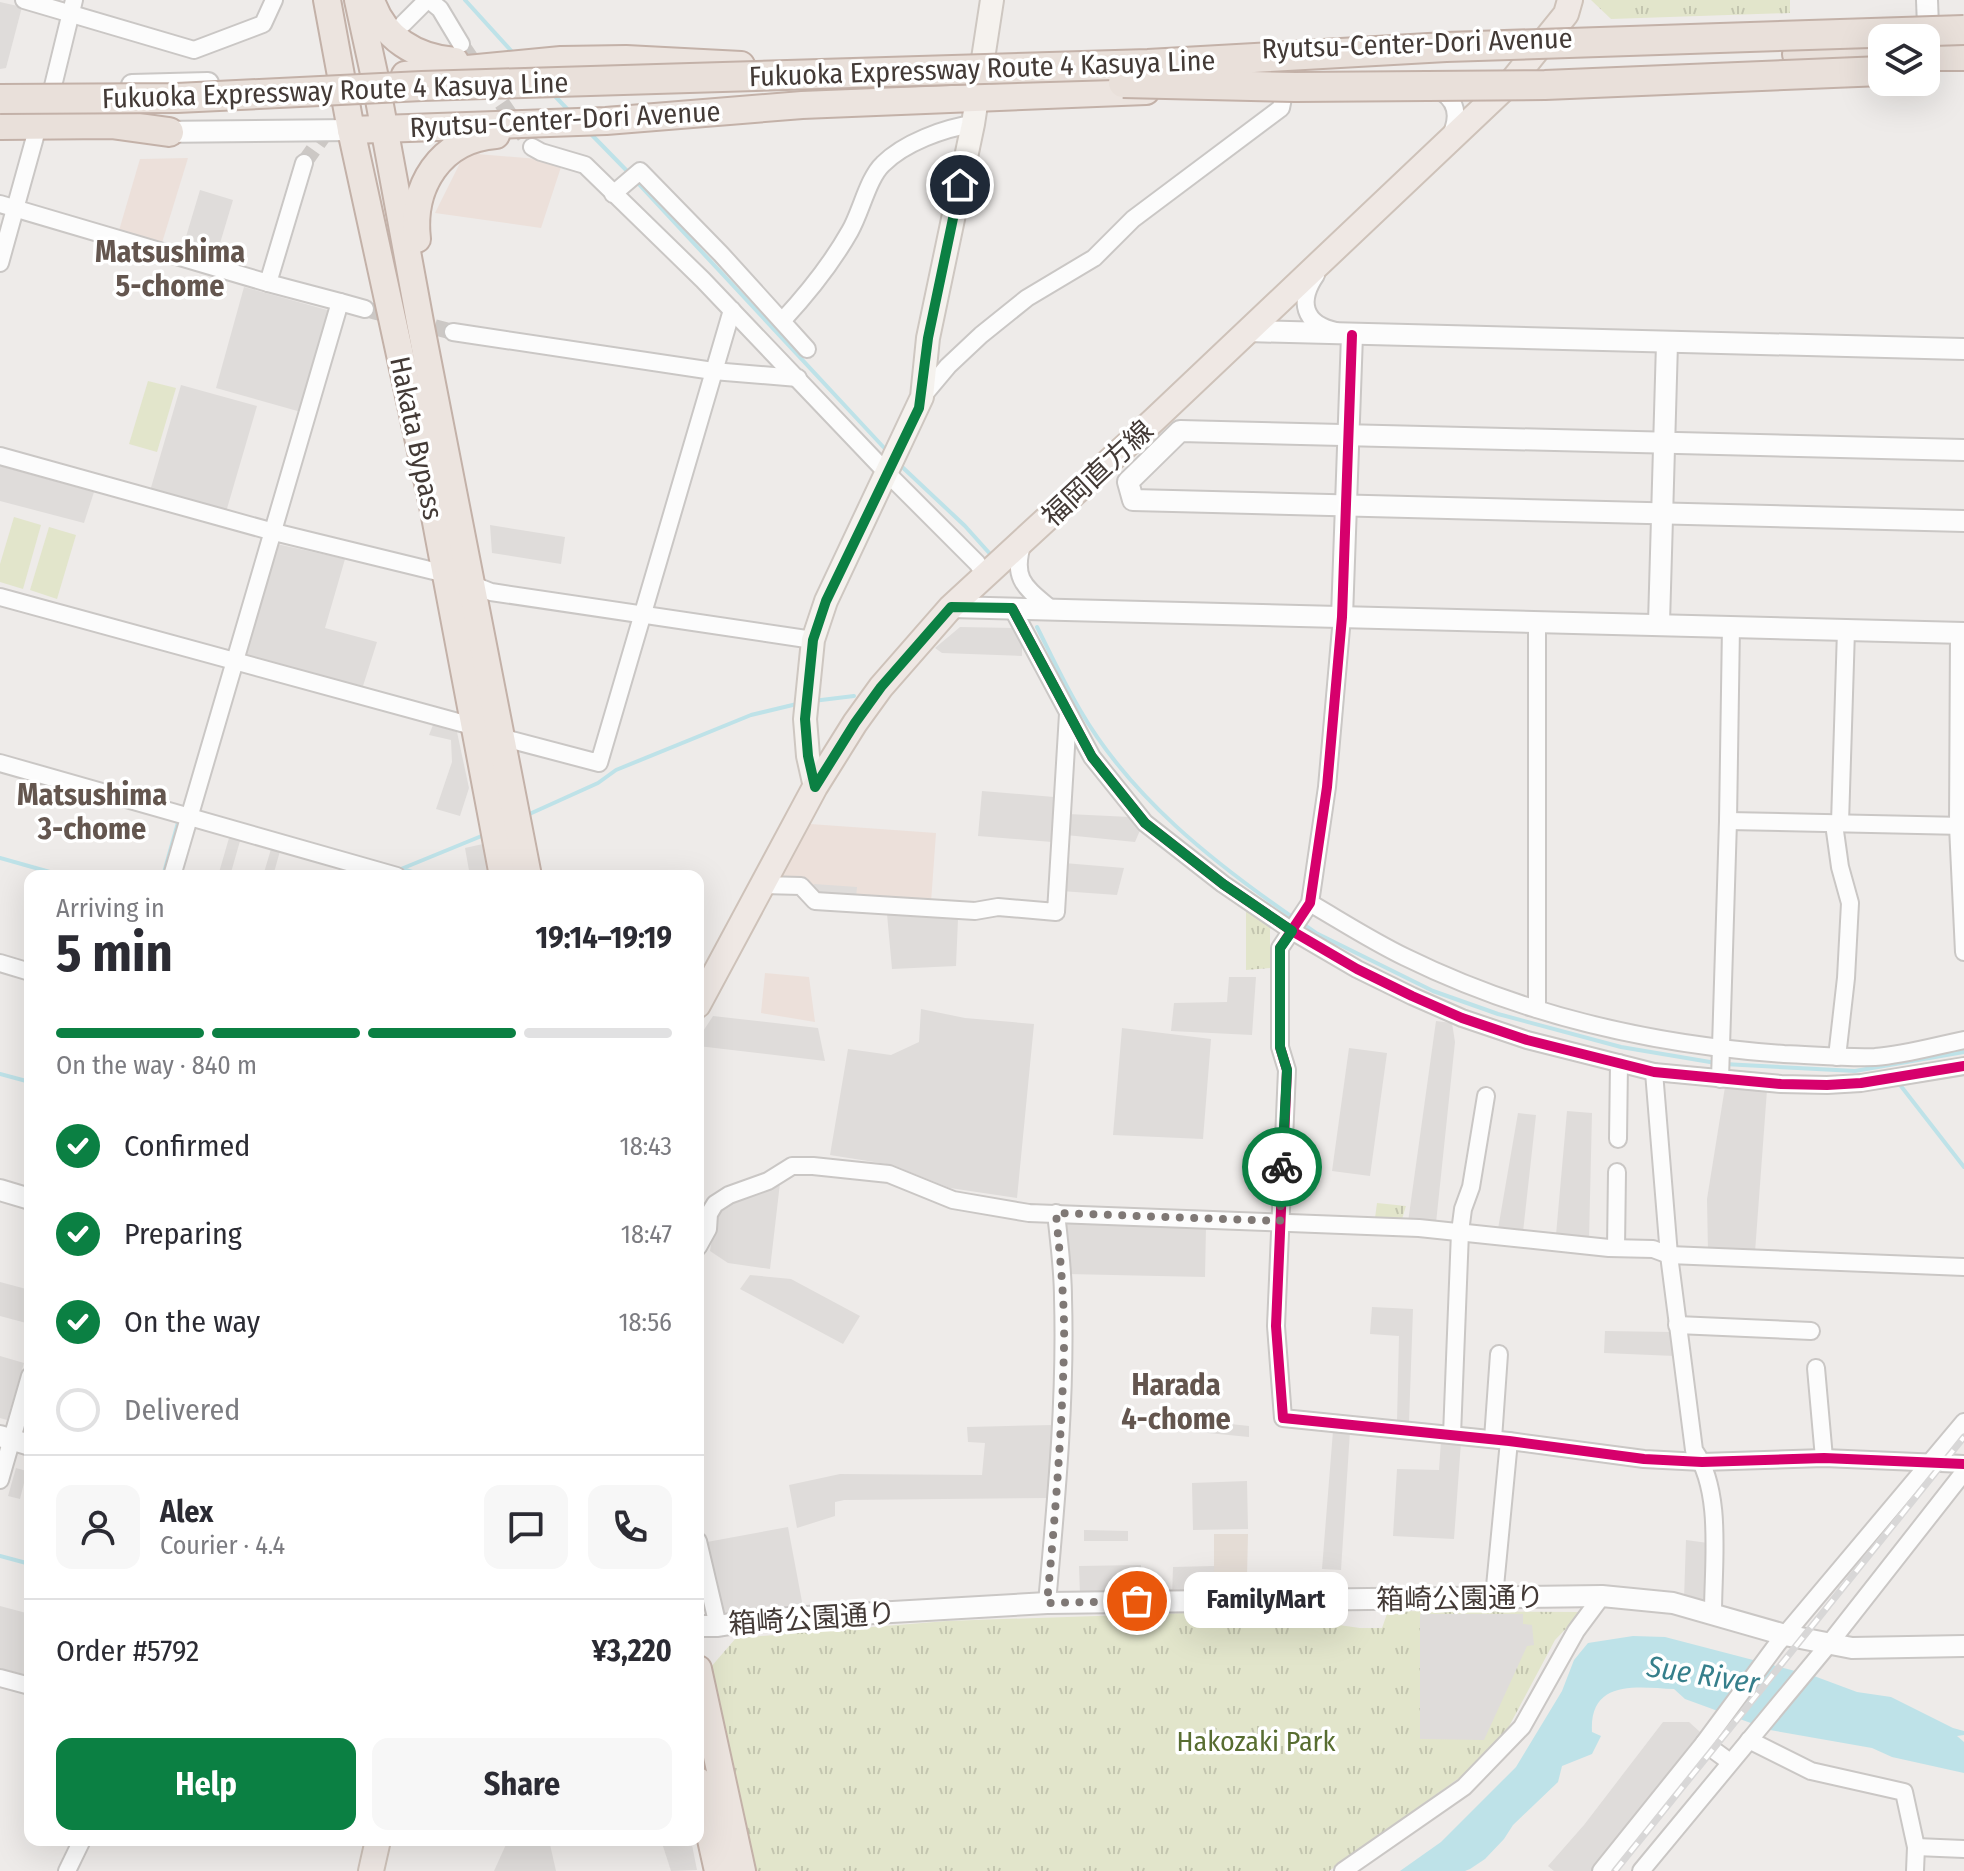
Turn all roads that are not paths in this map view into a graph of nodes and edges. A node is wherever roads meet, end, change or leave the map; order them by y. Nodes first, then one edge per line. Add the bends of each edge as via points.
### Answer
1 (24, 0) edge
2 (274, 0) edge
3 (327, 0) edge
4 (358, 0) edge
5 (371, 0) edge
6 (992, 0) edge
7 (1570, 0) edge
8 (439, 2) edge
9 (72, 7) edge
10 (1927, 13) edge
11 (403, 24) dead end
12 (1899, 24) edge
13 (1964, 24) edge
14 (1868, 27) edge
15 (1868, 29) edge
16 (1964, 30) edge
17 (1547, 39) junction
18 (461, 44) tunnel mouth
19 (338, 49) junction
20 (1868, 53) edge
21 (1940, 56) edge
22 (1964, 56) edge
23 (982, 57) junction
24 (1256, 59) junction
25 (502, 65) junction
26 (1964, 68) edge
27 (1940, 69) edge
28 (1868, 71) edge
29 (1868, 72) edge
30 (375, 78) junction
31 (343, 80) junction
32 (1512, 81) junction
33 (312, 82) junction
34 (1453, 85) junction
35 (53, 86) junction
36 (1392, 86) junction
37 (0, 87) edge
38 (1285, 88) junction
39 (977, 97) junction
40 (0, 99) edge
41 (0, 114) edge
42 (693, 115) junction
43 (973, 124) junction
44 (0, 125) edge
45 (384, 127) junction
46 (351, 130) junction
47 (169, 132) junction
48 (35, 137) junction
49 (0, 138) edge
50 (1447, 142) junction
51 (532, 147) tunnel mouth
52 (304, 163) tunnel mouth
53 (613, 194) junction
54 (8, 206) edge
55 (1335, 248) junction
56 (0, 263) edge
57 (268, 283) junction
58 (340, 302) junction
59 (365, 309) tunnel mouth
60 (732, 310) junction
61 (783, 320) junction
62 (1247, 331) junction
63 (453, 332) tunnel mouth
64 (1352, 335) junction
65 (1667, 343) junction
66 (807, 349) dead end
67 (1964, 349) edge
68 (427, 359) junction
69 (713, 371) junction
70 (798, 378) junction
71 (922, 397) junction
72 (1350, 434) junction
73 (1664, 442) junction
74 (1964, 450) edge
75 (0, 456) edge
76 (891, 464) junction
77 (1348, 506) junction
78 (1661, 513) junction
79 (1964, 521) edge
80 (274, 532) junction
81 (1024, 541) junction
82 (446, 574) junction
83 (986, 576) junction
84 (472, 584) junction
85 (0, 597) edge
86 (951, 607) junction
87 (1012, 608) junction
88 (1051, 609) junction
89 (643, 614) junction
90 (1342, 617) junction
91 (1537, 622) junction
92 (1659, 623) junction
93 (1731, 626) junction
94 (1846, 630) junction
95 (1962, 633) edge
96 (813, 640) junction
97 (235, 662) junction
98 (1068, 713) junction
99 (488, 732) junction
100 (0, 763) edge
101 (815, 787) junction
102 (190, 816) junction
103 (1728, 821) junction
104 (1837, 823) junction
105 (1961, 826) edge
106 (174, 870) edge
107 (376, 870) edge
108 (502, 870) edge
109 (526, 870) edge
110 (763, 885) junction
111 (1308, 905) junction
112 (1293, 929) junction
113 (1964, 952) edge
114 (0, 963) edge
115 (24, 970) edge
116 (706, 971) edge
117 (1537, 1009) junction
118 (1964, 1040) edge
119 (1837, 1057) junction
120 (1619, 1063) junction
121 (1720, 1064) junction
122 (1964, 1066) edge
123 (1654, 1072) junction
124 (1486, 1096) dead end
125 (1618, 1139) dead end
126 (1617, 1172) dead end
127 (0, 1190) edge
128 (24, 1197) edge
129 (1056, 1213) junction
130 (1280, 1221) junction
131 (1460, 1232) junction
132 (704, 1240) edge
133 (1616, 1248) junction
134 (1669, 1255) junction
135 (1964, 1267) edge
136 (1677, 1325) junction
137 (1811, 1331) dead end
138 (1499, 1354) dead end
139 (1816, 1368) dead end
140 (24, 1400) edge
141 (1964, 1422) edge
142 (1452, 1435) junction
143 (14, 1440) edge
144 (1501, 1440) junction
145 (1824, 1458) junction
146 (1702, 1462) junction
147 (1964, 1464) edge
148 (1929, 1465) junction
149 (1964, 1472) edge
150 (0, 1480) edge
151 (704, 1592) edge
152 (1602, 1596) junction
153 (1494, 1597) junction
154 (1047, 1603) junction
155 (1713, 1613) junction
156 (708, 1626) edge
157 (1782, 1639) junction
158 (1964, 1646) edge
159 (1824, 1649) junction
160 (0, 1678) edge
161 (24, 1684) edge
162 (704, 1697) edge
163 (1754, 1735) junction
164 (1704, 1743) junction
165 (1730, 1762) junction
166 (704, 1808) edge
167 (79, 1846) edge
168 (1916, 1847) junction
169 (1964, 1849) edge
170 (375, 1854) edge
171 (67, 1871) edge
172 (361, 1871) edge
173 (718, 1871) edge
174 (742, 1871) edge
175 (1343, 1871) edge
176 (1601, 1871) edge
177 (1641, 1871) edge
178 (1915, 1871) edge

1 - 9 street
2 - 9 street via 263,24 194,50
3 - 19 highway, Hakata Bypass
4 - 30 highway, Hakata Bypass
5 - 25 highway via 391,36 421,54
6 - 23 main road
7 - 17 main road, 福岡直方線
8 - 11 street
8 - 18 street
9 - 35 street
10 - 12 highway, Ryutsu-Center-Dori Avenue
10 - 13 highway, Ryutsu-Center-Dori Avenue
14 - 17 highway, Ryutsu-Center-Dori Avenue
15 - 24 highway, bridge via 1626,54 1368,64
16 - 24 highway, Fukuoka Expressway Route 4 Kasuya Line, bridge via 1461,46
17 - 23 highway, Ryutsu-Center-Dori Avenue
17 - 32 main road, 福岡直方線
19 - 31 highway, Hakata Bypass
19 - 33 highway
20 - 34 highway, bridge via 1797,54
21 - 22 highway
23 - 25 highway, Ryutsu-Center-Dori Avenue via 736,65 561,60
23 - 39 main road
24 - 40 highway, Fukuoka Expressway Route 4 Kasuya Line, bridge via 177,98
25 - 30 highway, Ryutsu-Center-Dori Avenue
26 - 27 highway
28 - 32 highway, Ryutsu-Center-Dori Avenue
29 - 34 highway, Fukuoka Expressway Route 4 Kasuya Line, bridge
30 - 31 highway, Ryutsu-Center-Dori Avenue
30 - 45 highway, Hakata Bypass
31 - 33 street
31 - 46 highway, Hakata Bypass
32 - 36 highway, Ryutsu-Center-Dori Avenue
32 - 50 main road, 福岡直方線
33 - 35 street
34 - 41 highway, Fukuoka Expressway Route 4 Kasuya Line, bridge via 999,83
35 - 37 street
36 - 38 highway, Ryutsu-Center-Dori Avenue
36 - 50 street via 1446,93 1456,106 1457,124
38 - 39 highway, Ryutsu-Center-Dori Avenue
38 - 71 street via 1281,108 1133,219 1094,258 1027,298 981,335
39 - 42 highway, Ryutsu-Center-Dori Avenue
39 - 43 main road
42 - 45 highway, Ryutsu-Center-Dori Avenue
42 - 68 highway via 661,125 490,135 442,157 430,170 416,210
43 - 61 street via 917,143 879,167 844,240
43 - 71 main road via 928,338
44 - 47 highway via 111,124
45 - 46 highway, Ryutsu-Center-Dori Avenue
45 - 68 highway, Hakata Bypass
46 - 47 street
46 - 82 highway, Hakata Bypass
47 - 48 street
48 - 49 street
48 - 54 street
50 - 55 main road, 福岡直方線
51 - 53 street via 585,165
52 - 57 street
53 - 60 street
53 - 61 street via 640,171
54 - 56 street
54 - 57 street
55 - 62 main road, 福岡直方線
55 - 64 street via 1306,290 1305,309 1327,330
57 - 58 street
58 - 59 street
58 - 80 street
60 - 69 street
60 - 70 street
61 - 66 street
62 - 64 street
62 - 81 main road, 福岡直方線
63 - 69 street
64 - 65 street
64 - 72 street
65 - 67 street
65 - 73 street
68 - 84 highway, Hakata Bypass
69 - 70 street
69 - 89 street
70 - 76 street
71 - 76 main road
72 - 73 street
72 - 77 street
72 - 77 street via 1180,431 1128,482 1133,500
73 - 74 street
73 - 78 street
75 - 80 street
76 - 83 street
76 - 96 main road
77 - 78 street
77 - 90 street
78 - 79 street
78 - 92 street
80 - 82 street
80 - 97 street
81 - 83 main road, 福岡直方線
81 - 88 street via 1018,565 1023,584
82 - 84 street
82 - 99 highway, Hakata Bypass
83 - 86 main road, 福岡直方線
84 - 89 street via 491,592
84 - 99 highway, Hakata Bypass
85 - 97 street
86 - 87 street
86 - 101 main road, 福岡直方線 via 881,687
87 - 88 street
87 - 98 street
88 - 90 street
89 - 96 street
89 - 99 street via 599,763
90 - 91 street
90 - 111 street via 1327,787
91 - 92 street
91 - 117 street
92 - 93 street
93 - 94 street
93 - 103 street
94 - 95 street
94 - 104 street
95 - 105 street
96 - 101 main road via 805,719
97 - 99 street
97 - 102 street
98 - 110 street via 1056,912 815,901 801,886
98 - 112 street via 1092,757 1145,823 1223,884
99 - 108 highway, Hakata Bypass
99 - 109 highway, Hakata Bypass
100 - 102 street
101 - 110 main road, 福岡直方線
102 - 106 street
102 - 107 street
103 - 104 street
103 - 121 street
104 - 105 street
104 - 119 street via 1840,867 1850,903
105 - 113 street
110 - 116 main road, 福岡直方線
111 - 112 street
111 - 117 street via 1404,957
112 - 120 street via 1357,969 1462,1018
112 - 130 street via 1280,948 1280,1047 1287,1070
114 - 115 street
117 - 121 street
118 - 119 street via 1877,1057
119 - 121 street
120 - 123 street
120 - 125 street
121 - 122 street via 1781,1084 1850,1084
121 - 123 street
123 - 134 street
124 - 131 street
126 - 133 street
127 - 128 street
129 - 130 street
129 - 132 street via 953,1200 889,1174 792,1166 715,1204
129 - 154 street via 1064,1347
130 - 131 street
130 - 142 street via 1276,1326 1283,1418
131 - 133 street
131 - 142 street
133 - 134 street
134 - 135 street
134 - 136 street
136 - 137 street
136 - 146 street via 1694,1450
138 - 144 street
139 - 145 street
140 - 143 street
141 - 148 street
142 - 144 street
143 - 150 street
144 - 146 street
144 - 153 street
145 - 146 street
145 - 148 street
146 - 155 street via 1713,1498
147 - 148 street
148 - 157 street
149 - 159 street
151 - 156 street
152 - 153 street, 箱崎公園通り
152 - 155 street, 箱崎公園通り
152 - 175 street via 1522,1727 1464,1787
153 - 154 street, 箱崎公園通り
154 - 156 street, 箱崎公園通り
155 - 157 street, 箱崎公園通り
157 - 159 street, 箱崎公園通り
157 - 164 street
158 - 159 street, 箱崎公園通り
159 - 163 street
160 - 161 street
162 - 174 highway
163 - 165 street
163 - 168 street via 1811,1771 1904,1792
164 - 165 street
164 - 176 street
165 - 177 street
166 - 173 highway
167 - 171 street
168 - 169 street
168 - 178 street
170 - 172 street

